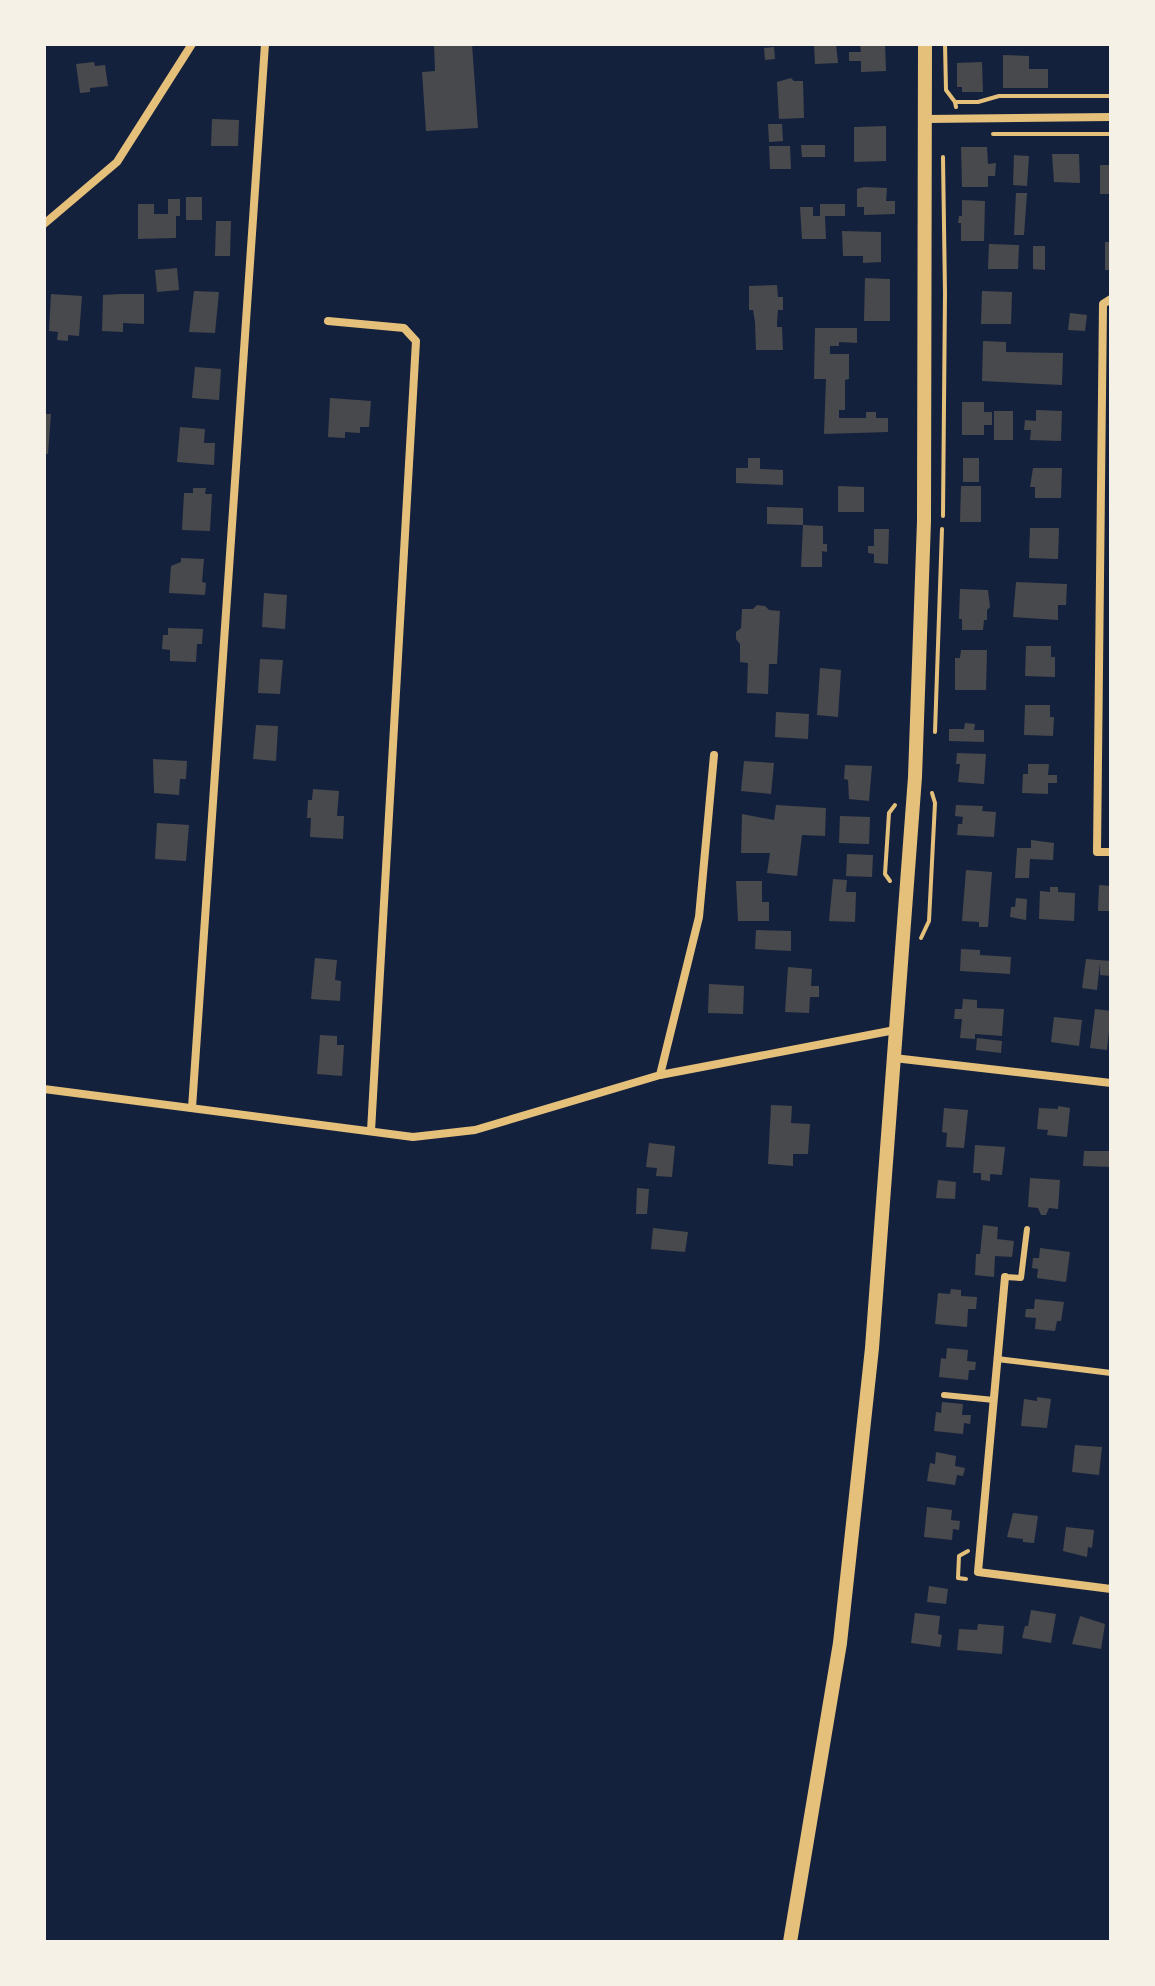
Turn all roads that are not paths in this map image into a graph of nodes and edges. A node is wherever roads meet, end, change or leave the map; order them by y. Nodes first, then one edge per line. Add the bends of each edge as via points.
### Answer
1 (192, 44) edge
2 (265, 44) edge
3 (925, 44) edge
4 (1111, 117) edge
5 (926, 119) junction
6 (44, 224) edge
7 (1111, 299) edge
8 (328, 321) dead end
9 (714, 755) dead end
10 (1111, 852) edge
11 (895, 1030) junction
12 (894, 1058) junction
13 (660, 1075) junction
14 (1111, 1083) edge
15 (44, 1089) edge
16 (192, 1108) junction
17 (371, 1131) junction
18 (1027, 1229) dead end
19 (1005, 1277) joint
20 (997, 1359) junction
21 (1111, 1373) edge
22 (944, 1395) dead end
23 (994, 1400) junction
24 (1111, 1589) edge
25 (790, 1942) edge

1 - 6 street via 117,162
2 - 16 street
3 - 5 street
4 - 5 street
5 - 11 street via 924,521 915,777
7 - 10 street via 1103,304 1097,852
8 - 17 street via 404,328 416,341
9 - 13 street via 699,917
11 - 12 street
11 - 13 street
12 - 14 street
12 - 25 street via 872,1348 840,1643
13 - 17 street via 475,1130 413,1137
15 - 16 street
16 - 17 street
18 - 19 lane via 1021,1278
19 - 20 street
20 - 21 lane
20 - 23 street
22 - 23 lane
23 - 24 street via 975,1576

